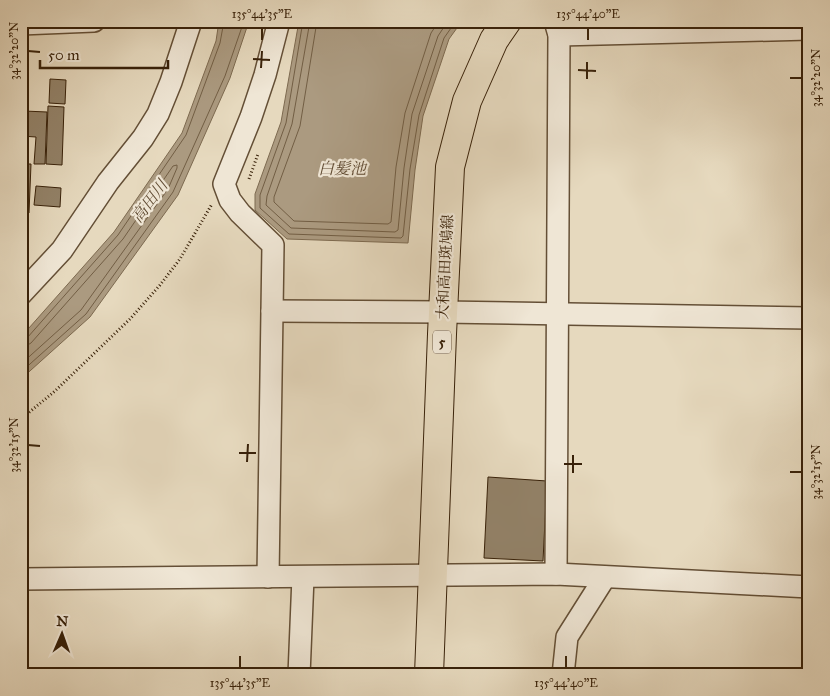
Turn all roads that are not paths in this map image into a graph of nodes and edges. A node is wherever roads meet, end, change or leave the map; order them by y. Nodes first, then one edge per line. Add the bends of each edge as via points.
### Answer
1 (94, 21) edge
2 (191, 21) edge
3 (278, 21) edge
4 (507, 21) edge
5 (21, 24) edge
6 (557, 28) edge
7 (809, 29) edge
8 (21, 294) edge
9 (272, 311) junction
10 (443, 312) junction
11 (557, 314) junction
12 (809, 318) edge
13 (556, 574) junction
14 (433, 576) junction
15 (268, 577) junction
16 (303, 577) junction
17 (605, 577) junction
18 (21, 579) edge
19 (809, 588) edge
20 (299, 675) edge
21 (429, 675) edge
22 (563, 675) edge

1 - 5 street
2 - 8 street via 158,114 62,250
3 - 9 street via 265,75 224,184 230,200 273,245
4 - 10 main road, 大和高田斑鳩線 / 5 via 494,40 467,101 450,167
6 - 7 street
6 - 11 street
9 - 10 street
9 - 15 street
10 - 11 street
10 - 14 main road, 大和高田斑鳩線 / 5
11 - 12 street
11 - 13 street
13 - 14 street
13 - 17 street
14 - 16 street
14 - 21 main road, 大和高田斑鳩線 / 5
15 - 16 street
15 - 18 street
16 - 20 street
17 - 19 street
17 - 22 street via 566,637

